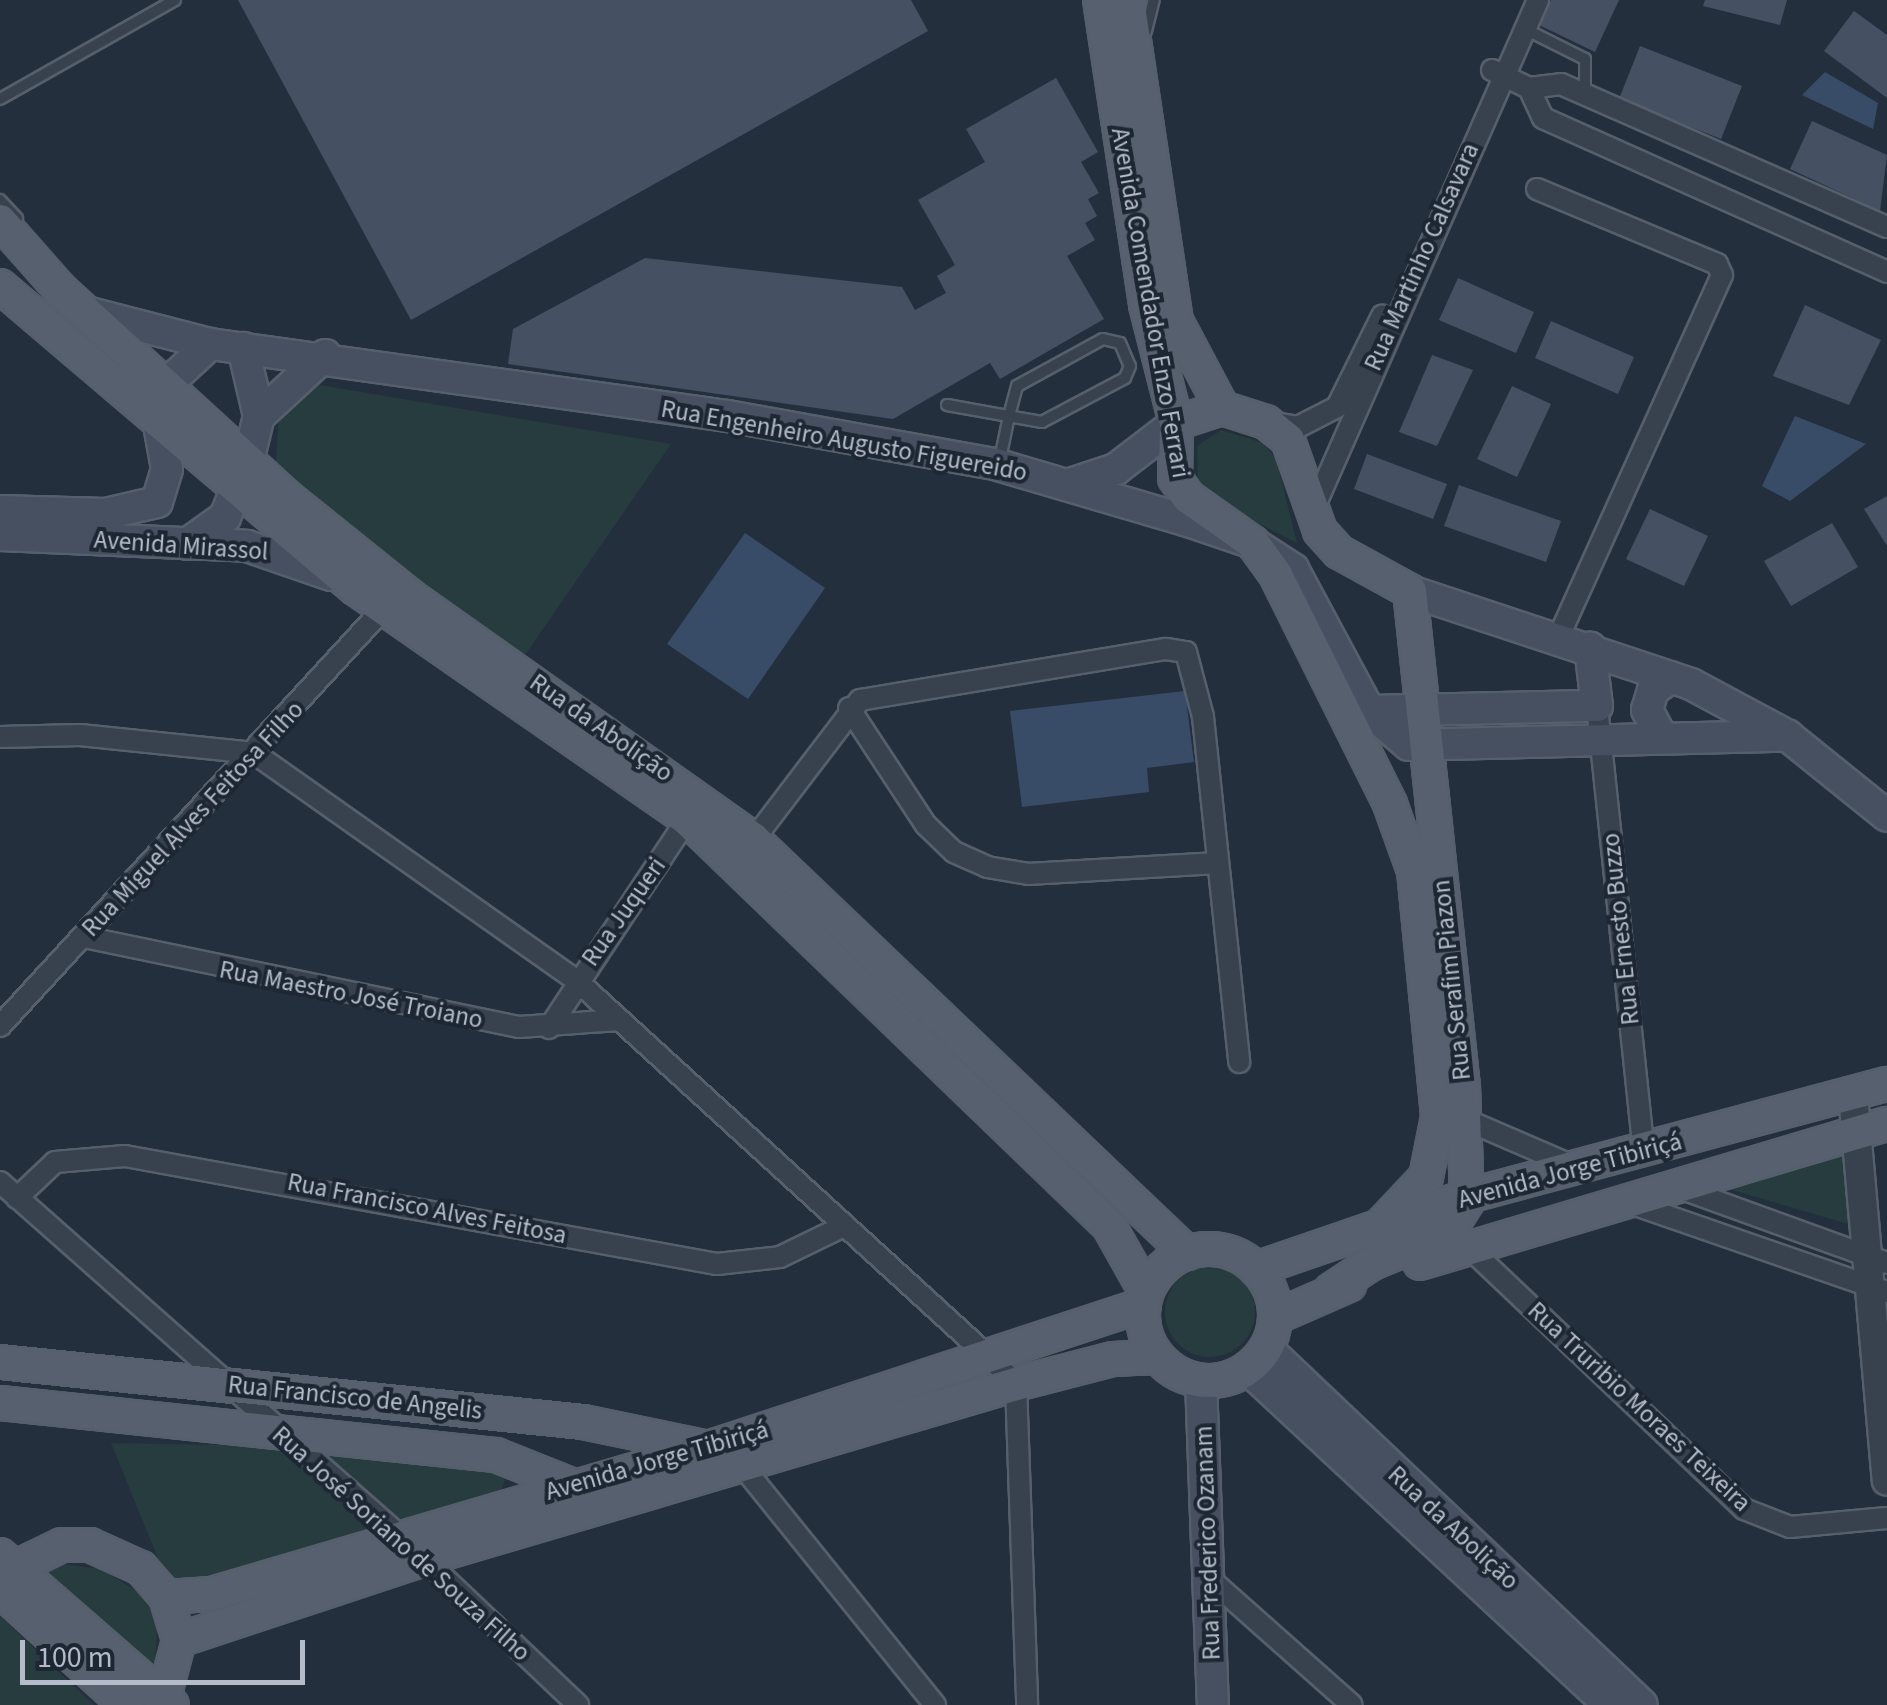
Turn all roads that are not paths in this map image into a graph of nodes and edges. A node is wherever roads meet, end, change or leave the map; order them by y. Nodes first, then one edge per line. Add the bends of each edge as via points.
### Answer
1 (175, 0) edge
2 (1100, 0) edge
3 (1128, 0) edge
4 (1154, 0) edge
5 (1524, 0) edge
6 (1538, 0) edge
7 (1524, 29) junction
8 (1497, 72) junction
9 (1529, 88) junction
10 (1585, 94) junction
11 (0, 100) edge
12 (1148, 132) junction
13 (1537, 188) dead end
14 (0, 200) edge
15 (0, 221) edge
16 (1887, 226) edge
17 (0, 257) edge
18 (36, 264) junction
19 (1887, 272) edge
20 (0, 286) edge
21 (86, 312) junction
22 (210, 344) junction
23 (243, 348) junction
24 (326, 355) junction
25 (168, 384) junction
26 (125, 391) junction
27 (947, 406) dead end
28 (1222, 408) junction
29 (259, 416) junction
30 (1009, 416) junction
31 (158, 419) junction
32 (1266, 422) junction
33 (1176, 423) junction
34 (998, 464) junction
35 (243, 476) junction
36 (1067, 485) junction
37 (0, 511) edge
38 (1311, 516) junction
39 (0, 535) edge
40 (1253, 543) junction
41 (187, 544) junction
42 (355, 588) junction
43 (1410, 591) junction
44 (383, 609) junction
45 (1558, 639) junction
46 (1590, 646) junction
47 (1681, 680) junction
48 (1597, 706) junction
49 (848, 708) junction
50 (1369, 711) junction
51 (1424, 714) junction
52 (1788, 736) junction
53 (0, 737) edge
54 (1675, 738) junction
55 (1601, 739) junction
56 (1428, 747) junction
57 (254, 753) junction
58 (695, 809) junction
59 (1887, 816) edge
60 (745, 851) junction
61 (1218, 862) junction
62 (84, 937) junction
63 (576, 980) junction
64 (620, 1020) junction
65 (0, 1026) edge
66 (548, 1028) junction
67 (1238, 1062) dead end
68 (1887, 1084) edge
69 (1853, 1094) junction
70 (1466, 1120) junction
71 (1874, 1129) edge
72 (1644, 1152) junction
73 (1582, 1170) junction
74 (0, 1182) edge
75 (1670, 1184) junction
76 (1468, 1196) junction
77 (17, 1198) junction
78 (1621, 1200) junction
79 (844, 1226) junction
80 (1376, 1230) junction
81 (1469, 1248) junction
82 (1187, 1253) junction
83 (1256, 1269) junction
84 (1880, 1275) edge
85 (1331, 1290) junction
86 (1145, 1299) junction
87 (1263, 1345) junction
88 (1157, 1357) junction
89 (990, 1358) junction
90 (0, 1362) edge
91 (88, 1371) junction
92 (1201, 1382) junction
93 (226, 1383) junction
94 (1016, 1384) junction
95 (0, 1404) edge
96 (70, 1412) junction
97 (277, 1433) junction
98 (708, 1448) junction
99 (496, 1455) junction
100 (743, 1466) junction
101 (1887, 1481) edge
102 (587, 1496) junction
103 (517, 1502) junction
104 (1887, 1518) edge
105 (399, 1535) junction
106 (424, 1559) junction
107 (3, 1571) edge
108 (1211, 1580) junction
109 (166, 1597) junction
110 (178, 1640) junction
111 (166, 1703) edge
112 (126, 1705) edge
113 (578, 1705) edge
114 (935, 1705) edge
115 (1027, 1705) edge
116 (1213, 1705) edge
117 (1352, 1705) edge
118 (1610, 1705) edge
119 (1642, 1705) edge

1 - 11 lane
2 - 33 main road, Avenida Comendador Enzo Ferrari via 1146,305
3 - 12 main road, Avenida Comendador Enzo Ferrari
4 - 12 lane via 1144,42
5 - 8 street, Rua Martinho Calsavara
6 - 7 street, Rua Martinho Calsavara
7 - 8 street, Rua Martinho Calsavara
7 - 10 lane via 1585,59
8 - 9 street
8 - 32 street, Rua Martinho Calsavara via 1337,407 1298,427
8 - 38 street, Rua Martinho Calsavara
9 - 10 street via 1556,83
9 - 19 street via 1543,118
10 - 16 street
12 - 28 main road, Avenida Comendador Enzo Ferrari via 1176,320
13 - 45 street via 1716,264 1722,275
14 - 18 lane via 24,228
15 - 18 main road, Rua da Abolição
17 - 26 main road
18 - 21 main road, Rua da Abolição
20 - 26 main road, Rua da Abolição
21 - 22 main road, Rua Engenheiro Augusto Figuereido
21 - 25 main road, Rua da Abolição
22 - 23 main road, Rua Engenheiro Augusto Figuereido
22 - 25 main road
23 - 24 main road, Rua Engenheiro Augusto Figuereido
23 - 29 main road
24 - 29 main road
24 - 34 main road, Rua Engenheiro Augusto Figuereido
25 - 31 main road, Avenida Mirassol
25 - 35 main road, Rua da Abolição
26 - 31 main road, Rua da Abolição
27 - 30 lane
28 - 32 main road
28 - 33 main road
29 - 35 main road
30 - 30 lane via 1042,422 1125,378 1130,366 1120,343 1104,338 1017,386
30 - 34 lane
31 - 35 main road, Rua da Abolição
31 - 37 main road, Avenida Mirassol via 167,469 157,502 105,514
32 - 38 main road via 1298,461
33 - 36 main road via 1116,469
33 - 40 main road, Avenida Comendador Enzo Ferrari via 1175,478 1188,497
34 - 36 main road, Rua Engenheiro Augusto Figuereido
35 - 41 main road via 225,517
35 - 42 main road, Rua da Abolição
35 - 58 main road, Rua da Abolição
36 - 40 main road, Rua Engenheiro Augusto Figuereido
38 - 43 main road via 1340,552
39 - 41 main road, Avenida Mirassol
40 - 50 main road, Rua Engenheiro Augusto Figuereido via 1282,558 1305,584
40 - 80 main road, Avenida Comendador Enzo Ferrari via 1390,804 1414,871 1438,1117 1426,1177
41 - 42 main road, Avenida Mirassol via 290,556
42 - 44 main road, Rua da Abolição
43 - 45 main road
43 - 51 main road, Rua Serafim Piazon
44 - 57 street, Rua Miguel Alves Feitosa Filho
44 - 58 main road, Rua da Abolição
45 - 46 main road
46 - 47 main road
46 - 48 main road
47 - 52 main road
47 - 54 main road via 1699,716
47 - 54 main road via 1652,690 1647,710
48 - 51 main road
48 - 55 street, Rua Ernesto Buzzo
49 - 60 street
49 - 61 street via 926,824 954,852 987,867 1029,874
49 - 61 street via 901,688 1166,648 1186,652 1197,670
50 - 51 main road
50 - 56 main road, Rua Engenheiro Augusto Figuereido via 1394,740
51 - 56 main road, Rua Serafim Piazon
52 - 54 main road, Rua Engenheiro Augusto Figuereido
52 - 59 main road
53 - 57 street via 80,735
54 - 55 main road, Rua Engenheiro Augusto Figuereido
55 - 56 main road, Rua Engenheiro Augusto Figuereido
55 - 72 street, Rua Ernesto Buzzo
56 - 70 main road, Rua Serafim Piazon
57 - 62 street, Rua Miguel Alves Feitosa Filho
57 - 63 street
58 - 60 main road, Rua da Abolição
58 - 63 street, Rua Juqueri
60 - 82 main road, Rua da Abolição
60 - 86 main road, Rua da Abolição via 1109,1226
61 - 67 street
62 - 65 street, Rua Miguel Alves Feitosa Filho
62 - 66 street, Rua Maestro José Troiano via 432,1013
63 - 64 street
63 - 66 street, Rua Juqueri
64 - 66 street, Rua Maestro José Troiano
64 - 79 street
68 - 69 main road, Avenida Jorge Tibiriçá
69 - 71 street
69 - 72 main road, Avenida Jorge Tibiriçá
70 - 73 street
70 - 76 main road, Rua Serafim Piazon
71 - 75 main road, Avenida Jorge Tibiriçá
71 - 84 street
72 - 73 main road, Avenida Jorge Tibiriçá
73 - 76 main road, Avenida Jorge Tibiriçá
74 - 77 street, Rua José Soriano de Souza Filho
75 - 78 main road, Avenida Jorge Tibiriçá
75 - 84 street
76 - 80 main road, Avenida Jorge Tibiriçá
76 - 85 main road via 1460,1222 1448,1232 1372,1263
77 - 79 street, Rua Francisco Alves Feitosa via 55,1162 125,1156 717,1264 780,1257
77 - 93 street, Rua José Soriano de Souza Filho
78 - 81 main road, Avenida Jorge Tibiriçá
78 - 84 street
79 - 89 street
80 - 83 main road, Avenida Jorge Tibiriçá
81 - 85 main road, Avenida Jorge Tibiriçá
81 - 104 street, Rua Truribio Moraes Teixeira via 1744,1509 1790,1527
82 - 83 main road via 1222,1250
82 - 86 main road via 1165,1265
83 - 87 main road
84 - 101 street
85 - 87 main road, Avenida Jorge Tibiriçá
86 - 88 main road
86 - 89 main road, Avenida Jorge Tibiriçá
87 - 92 main road
87 - 118 main road, Rua da Abolição
87 - 119 main road, Rua da Abolição
88 - 92 main road
88 - 94 main road, Avenida Jorge Tibiriçá via 1113,1359
89 - 94 street
89 - 98 main road, Avenida Jorge Tibiriçá
90 - 91 main road, Rua Francisco de Angelis
91 - 93 main road, Rua Francisco de Angelis
91 - 96 main road
92 - 108 main road, Rua Frederico Ozanam
93 - 97 street, Rua José Soriano de Souza Filho
93 - 98 main road, Rua Francisco de Angelis via 582,1422
94 - 100 main road, Avenida Jorge Tibiriçá
94 - 115 street
95 - 96 main road, Rua Francisco de Angelis
96 - 97 main road, Rua Francisco de Angelis
97 - 99 main road, Rua Francisco de Angelis
97 - 105 street, Rua José Soriano de Souza Filho
98 - 102 main road, Avenida Jorge Tibiriçá
99 - 102 main road, Rua Francisco de Angelis
99 - 103 main road via 510,1468
100 - 102 main road, Avenida Jorge Tibiriçá
100 - 114 street
102 - 103 main road, Avenida Jorge Tibiriçá
102 - 106 main road, Avenida Jorge Tibiriçá
103 - 105 main road, Avenida Jorge Tibiriçá
105 - 106 street, Rua José Soriano de Souza Filho
105 - 109 main road, Avenida Jorge Tibiriçá via 211,1594
106 - 110 main road, Avenida Jorge Tibiriçá
106 - 113 street, Rua José Soriano de Souza Filho
107 - 109 main road via 62,1545 90,1546 141,1568
107 - 111 main road
107 - 112 main road
108 - 116 main road, Rua Frederico Ozanam
108 - 117 street
109 - 110 main road
110 - 111 main road

